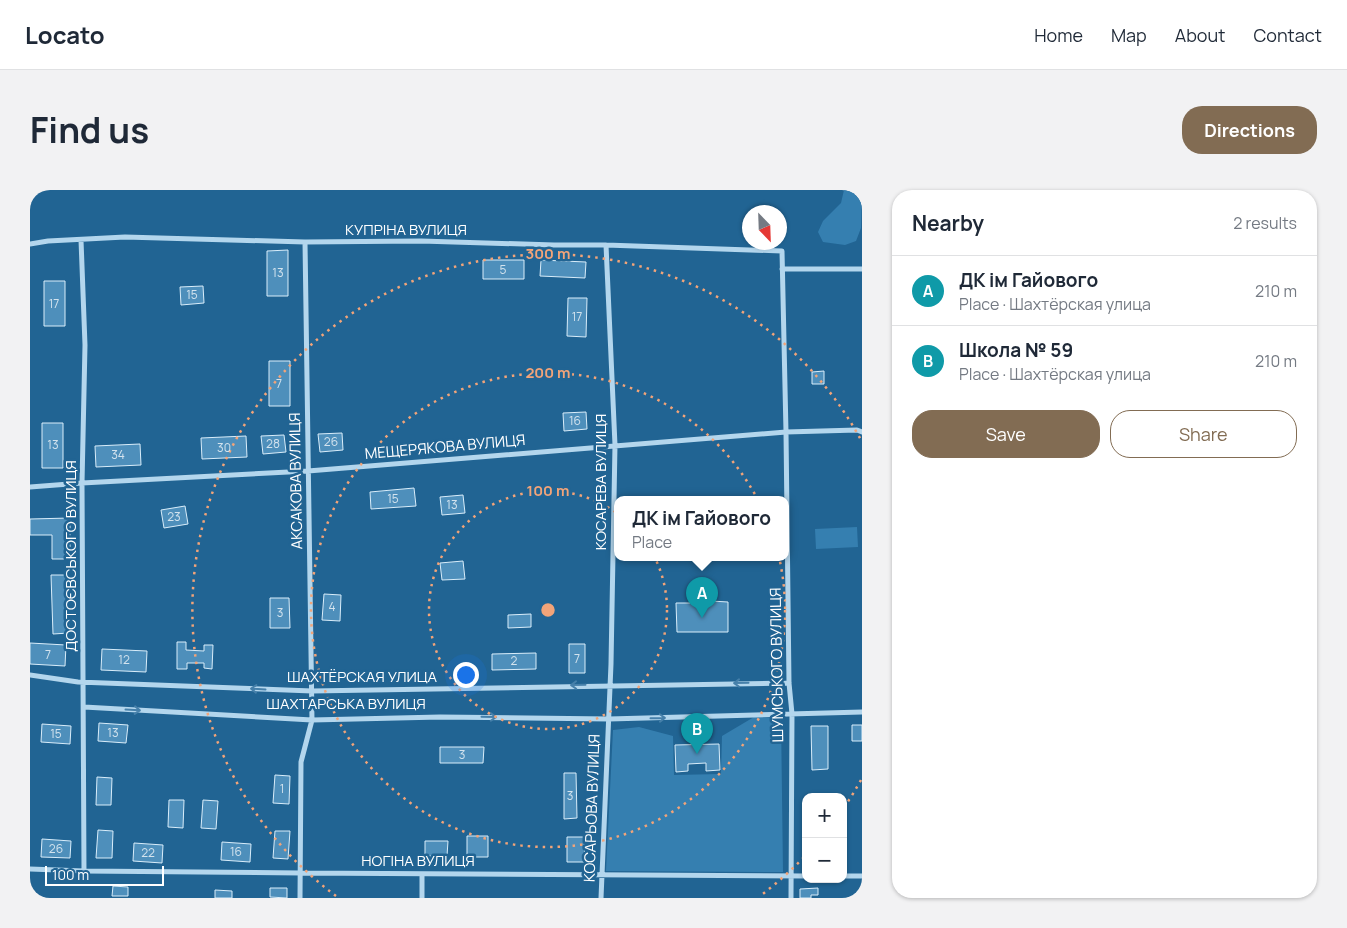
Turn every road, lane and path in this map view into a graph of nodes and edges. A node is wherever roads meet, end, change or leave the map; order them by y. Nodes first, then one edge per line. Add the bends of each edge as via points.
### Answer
1 (81, 240) junction
2 (305, 242) junction
3 (30, 244) edge
4 (606, 244) junction
5 (782, 251) joint
6 (782, 269) junction
7 (862, 269) edge
8 (786, 432) junction
9 (862, 432) edge
10 (615, 445) junction
11 (308, 471) junction
12 (82, 483) junction
13 (30, 487) edge
14 (787, 496) edge
15 (788, 561) edge
16 (30, 675) edge
17 (84, 681) junction
18 (789, 683) junction
19 (610, 685) junction
20 (312, 691) junction
21 (84, 707) junction
22 (862, 712) edge
23 (792, 714) junction
24 (609, 719) junction
25 (312, 720) junction
26 (30, 869) edge
27 (84, 871) junction
28 (301, 873) junction
29 (422, 874) junction
30 (602, 875) junction
31 (791, 876) junction
32 (802, 876) edge
33 (847, 876) edge
34 (862, 876) edge
35 (300, 898) edge
36 (422, 898) edge
37 (601, 898) edge
38 (792, 898) edge

1 - 2 street, КУПРІНА ВУЛИЦЯ via 125,237
1 - 3 street, КУПРІНА ВУЛИЦЯ
1 - 12 street, ДОСТОЄВСЬКОГО ВУЛИЦЯ via 85,345
2 - 4 street, КУПРІНА ВУЛИЦЯ
2 - 11 street, АКСАКОВА ВУЛИЦЯ
4 - 5 street, КУПРІНА ВУЛИЦЯ
4 - 10 street, КОСАРЕВА ВУЛИЦЯ
5 - 6 street, ШУМСЬКОГО ВУЛИЦЯ
6 - 7 street
6 - 8 street, ШУМСЬКОГО ВУЛИЦЯ
8 - 9 street, МЕЩЕРЯКОВА ВУЛИЦЯ
8 - 10 street, МЕЩЕРЯКОВА ВУЛИЦЯ
8 - 14 street, ШУМСЬКОГО ВУЛИЦЯ
10 - 11 street, МЕЩЕРЯКОВА ВУЛИЦЯ
10 - 19 street, КОСАРЕВА ВУЛИЦЯ
11 - 12 street, МЕЩЕРЯКОВА ВУЛИЦЯ
11 - 20 street, АКСАКОВА ВУЛИЦЯ
12 - 13 street, МЕЩЕРЯКОВА ВУЛИЦЯ
12 - 17 street, ДОСТОЄВСЬКОГО ВУЛИЦЯ
15 - 18 street, ШУМСЬКОГО ВУЛИЦЯ
16 - 17 street, ШАХТЁРСКАЯ УЛИЦА
20 -> 17 street, ШАХТЁРСКАЯ УЛИЦА
17 - 21 street, ДОСТОЄВСЬКОГО ВУЛИЦЯ
18 -> 19 street, ШАХТЁРСКАЯ УЛИЦА
18 - 23 street, ШУМСЬКОГО ВУЛИЦЯ
19 -> 20 street, ШАХТЁРСКАЯ УЛИЦА
19 - 24 street, КОСАРЕВА ВУЛИЦЯ
20 - 25 street, АКСАКОВА ВУЛИЦЯ
21 -> 25 street, ШАХТАРСЬКА ВУЛИЦЯ
21 - 27 street, ДОСТОЄВСЬКОГО ВУЛИЦЯ
22 - 23 street, ШАХТАРСЬКА ВУЛИЦЯ
24 -> 23 street, ШАХТАРСЬКА ВУЛИЦЯ
23 - 31 street, ШУМСЬКОГО ВУЛИЦЯ
25 -> 24 street, ШАХТАРСЬКА ВУЛИЦЯ via 440,717
24 - 30 street, КОСАРЬОВА ВУЛИЦЯ
25 - 28 street, АКСАКОВА ВУЛИЦЯ via 301,762
26 - 27 street, НОГІНА ВУЛИЦЯ
27 - 28 street, НОГІНА ВУЛИЦЯ
28 - 29 street, НОГІНА ВУЛИЦЯ
28 - 35 street, АКСАКОВА ВУЛИЦЯ
29 - 30 street, НОГІНА ВУЛИЦЯ
29 - 36 street
30 - 31 street, НОГІНА ВУЛИЦЯ
30 - 37 street, КОСАРЬОВА ВУЛИЦЯ
31 - 32 street, НОГІНА ВУЛИЦЯ
31 - 38 street, ШУМСЬКОГО ВУЛИЦЯ
33 - 34 street

